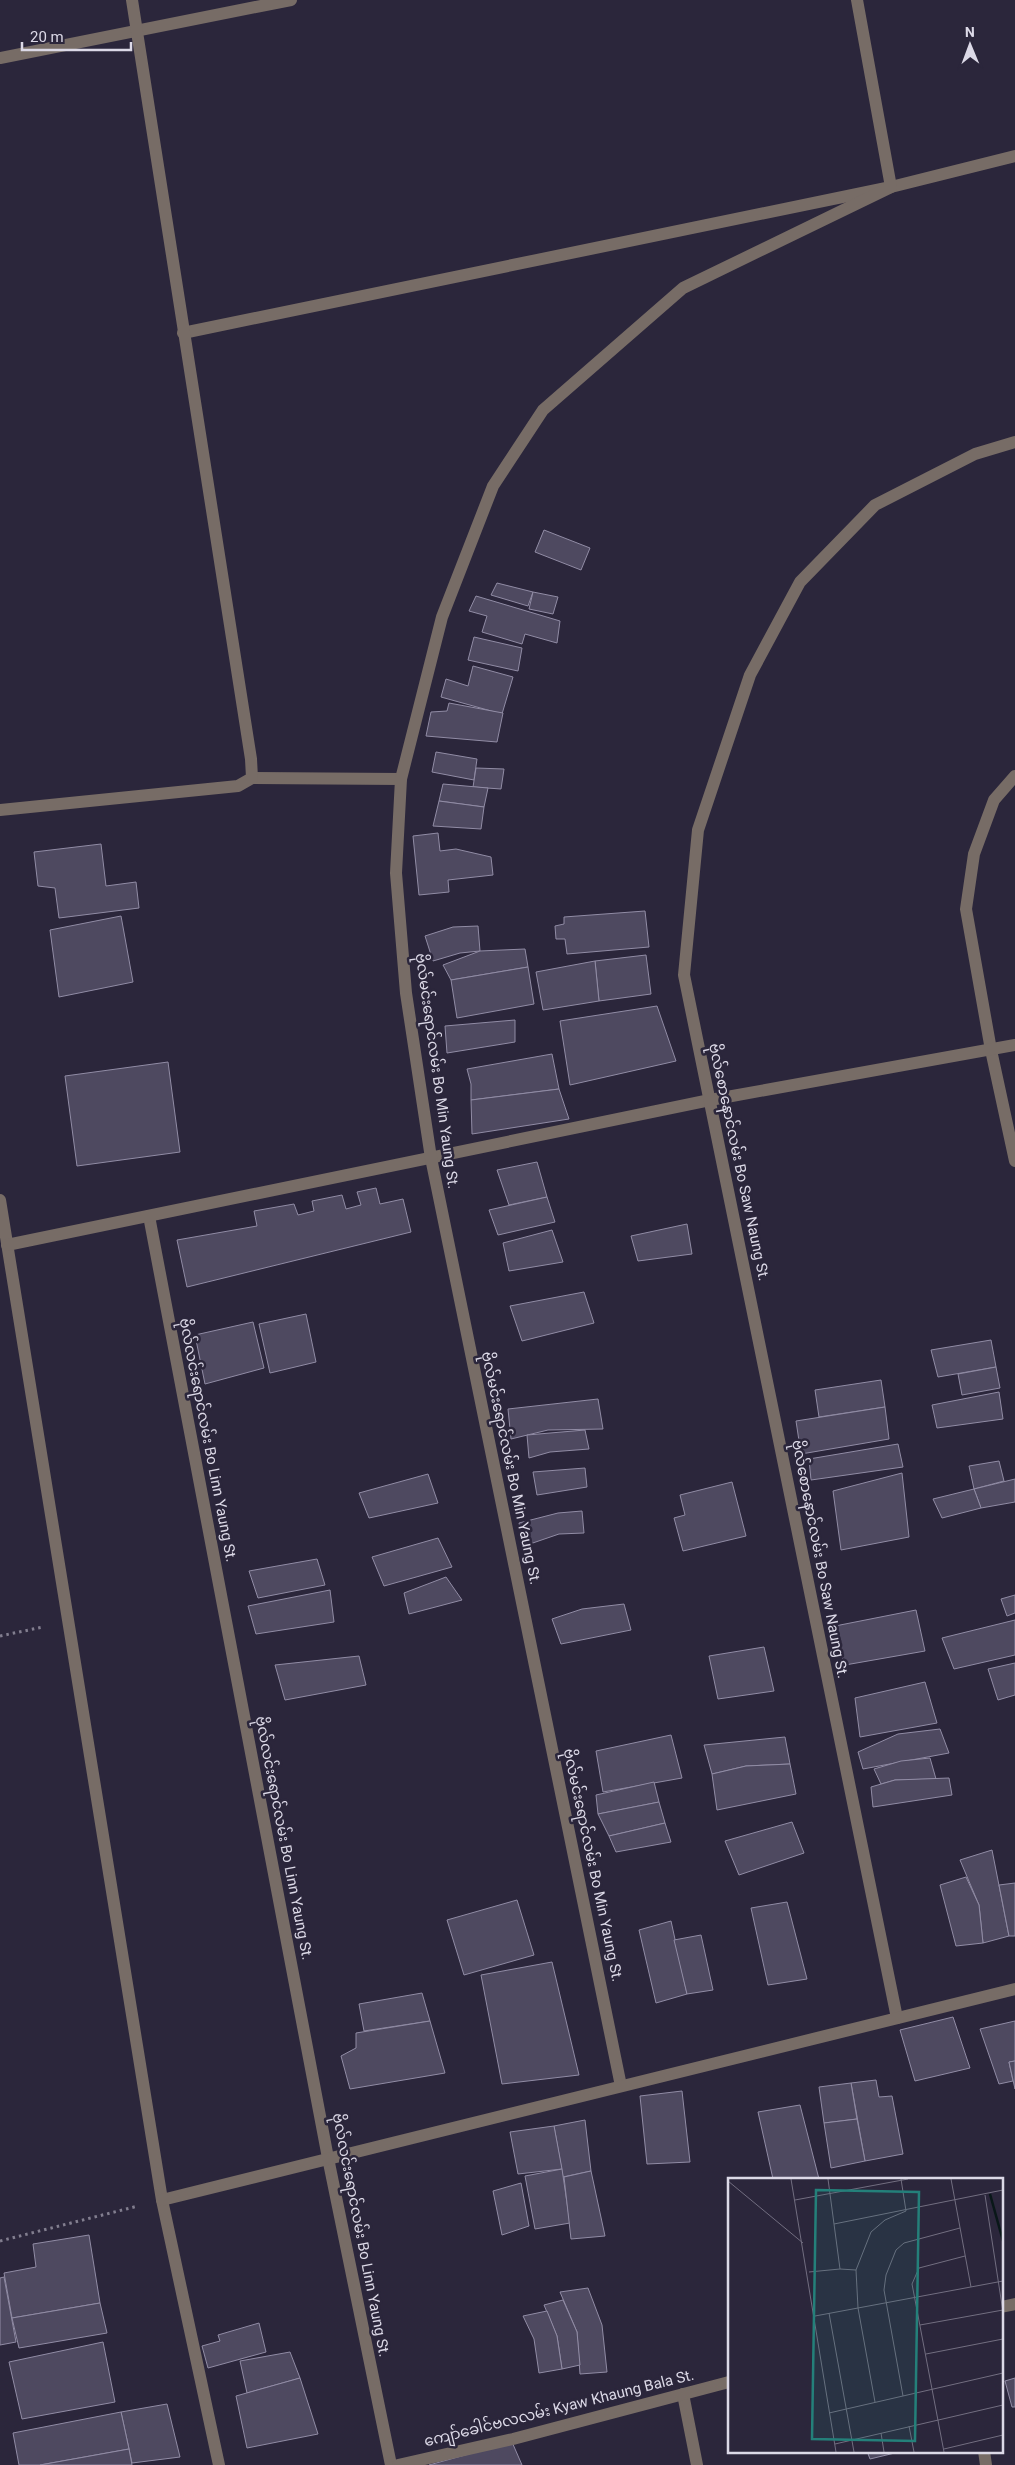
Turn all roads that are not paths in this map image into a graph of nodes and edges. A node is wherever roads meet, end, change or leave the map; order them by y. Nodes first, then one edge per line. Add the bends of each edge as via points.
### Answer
1 (132, 0) edge
2 (292, 0) edge
3 (858, 0) edge
4 (138, 32) junction
5 (0, 58) edge
6 (1015, 156) edge
7 (891, 187) junction
8 (183, 333) junction
9 (1015, 442) edge
10 (1015, 776) edge
11 (252, 778) junction
12 (401, 779) junction
13 (0, 810) edge
14 (1015, 1045) edge
15 (991, 1050) junction
16 (710, 1100) junction
17 (431, 1158) junction
18 (1015, 1160) edge
19 (0, 1200) edge
20 (149, 1216) junction
21 (7, 1245) junction
22 (1015, 1989) edge
23 (897, 2018) junction
24 (621, 2086) junction
25 (328, 2158) junction
26 (162, 2200) junction
27 (1015, 2304) edge
28 (1002, 2308) edge
29 (728, 2382) edge
30 (683, 2394) junction
31 (984, 2452) edge
32 (220, 2465) edge
33 (392, 2465) edge
34 (398, 2465) edge
35 (697, 2465) edge
36 (986, 2465) edge

1 - 4 street
2 - 4 street
3 - 7 street
4 - 5 street
4 - 8 street
6 - 7 street
7 - 8 street
7 - 12 street, ဗိုလ်မင်းရောင်လမ်း Bo Min Yaung St. via 683,288 543,410 493,486 442,617
8 - 11 street
9 - 16 street, ဗိုလ်စောနောင်လမ်း Bo Saw Naung St. via 975,454 875,505 800,582 750,675 698,830 684,975
10 - 15 street via 994,800 974,854 966,909
11 - 12 street
11 - 13 street via 238,786
12 - 17 street, ဗိုလ်မင်းရောင်လမ်း Bo Min Yaung St. via 396,873 406,992
14 - 15 street
15 - 16 street
15 - 18 street
16 - 17 street
16 - 23 street, ဗိုလ်စောနောင်လမ်း Bo Saw Naung St.
17 - 20 street
17 - 24 street, ဗိုလ်မင်းရောင်လမ်း Bo Min Yaung St.
19 - 21 street
20 - 21 street
20 - 25 street, ဗိုလ်လင်းရောင်လမ်း Bo Linn Yaung St.
21 - 26 street
22 - 23 street
23 - 24 street
24 - 25 street
25 - 26 street
25 - 33 street, ဗိုလ်လင်းရောင်လမ်း Bo Linn Yaung St.
26 - 32 street
27 - 28 street
29 - 30 street, ကျော်ခေါင်ဗလလမ်း Kyaw Khaung Bala St.
30 - 34 street, ကျော်ခေါင်ဗလလမ်း Kyaw Khaung Bala St. via 512,2440
30 - 35 street
31 - 36 street

